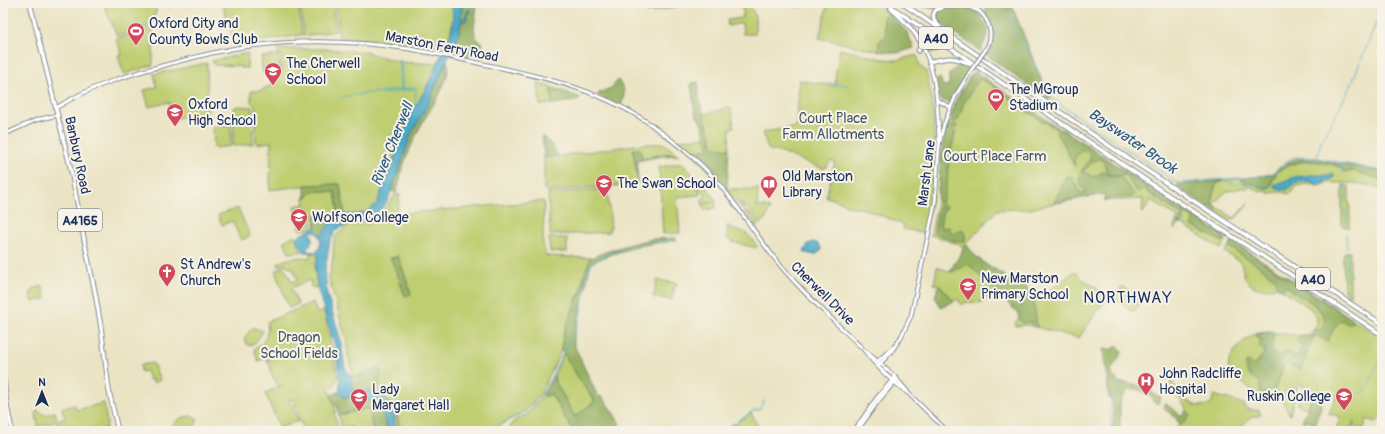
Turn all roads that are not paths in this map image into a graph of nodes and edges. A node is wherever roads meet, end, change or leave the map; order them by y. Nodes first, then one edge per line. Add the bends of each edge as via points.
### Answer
1 (30, 3) edge
2 (885, 3) edge
3 (902, 3) edge
4 (913, 3) edge
5 (946, 6) junction
6 (979, 11) joint
7 (952, 38) junction
8 (922, 44) junction
9 (924, 49) joint
10 (918, 51) dead end
11 (929, 62) junction
12 (986, 73) junction
13 (937, 100) junction
14 (950, 107) junction
15 (56, 108) junction
16 (58, 115) junction
17 (3, 135) edge
18 (939, 146) junction
19 (767, 250) joint
20 (1382, 324) edge
21 (1382, 335) edge
22 (864, 350) junction
23 (878, 363) junction
24 (3, 371) edge
25 (895, 379) junction
26 (12, 431) edge
27 (118, 431) edge
28 (854, 431) edge
29 (857, 431) edge
30 (947, 431) edge

1 - 15 main road, Banbury Road / A4165
2 - 8 main road via 909,25
2 - 12 main road, A40
3 - 7 main road, A40
4 - 5 main road
5 - 6 main road via 967,6
5 - 7 main road via 936,10 933,16 938,25
6 - 14 main road, Marsh Lane, bridge via 989,26 990,40
7 - 20 main road, A40 via 1111,147
8 - 9 main road
8 - 10 main road
9 - 11 main road
11 - 12 main road via 943,58 961,59
11 - 13 main road
12 - 21 main road, A40
13 - 14 main road
13 - 18 main road
14 - 18 main road, Marsh Lane
15 - 16 main road, Banbury Road / A4165
15 - 19 main road, Marston Ferry Road via 92,89 133,74 221,51 251,46 338,42 383,45 440,54 571,86 605,99 641,118 671,140 714,178
16 - 17 main road via 36,120
16 - 27 main road, Banbury Road / A4165 via 95,292 109,390
18 - 23 main road, Marsh Lane via 935,203 913,309 902,336
19 - 22 main road, Cherwell Drive via 791,278
22 - 23 main road, Cherwell Drive
22 - 23 main road, Cherwell Drive
23 - 25 main road, Cherwell Drive
24 - 26 main road
25 - 28 main road via 876,399
25 - 29 main road
25 - 30 main road, Cherwell Drive

